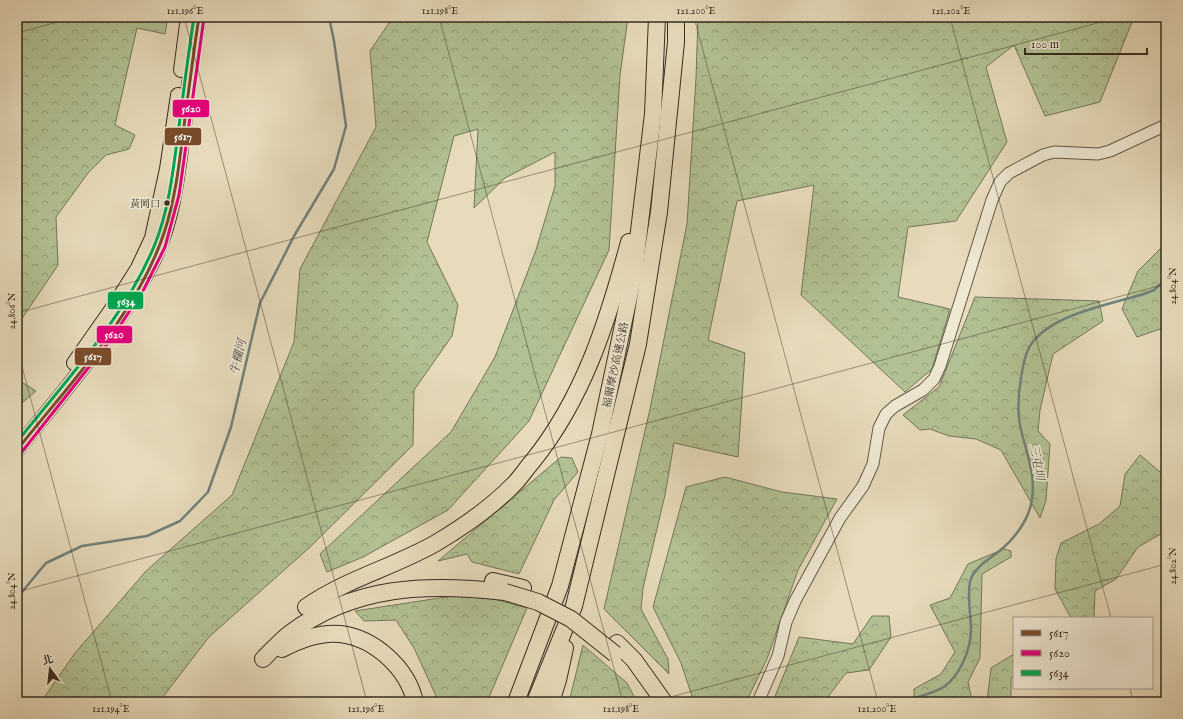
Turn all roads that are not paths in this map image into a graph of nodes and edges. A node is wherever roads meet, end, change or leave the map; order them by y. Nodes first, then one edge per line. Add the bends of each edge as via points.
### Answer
1 (188, 17) edge
2 (199, 17) edge
3 (657, 17) edge
4 (676, 17) edge
5 (1166, 125) edge
6 (645, 187) junction
7 (54, 395) junction
8 (17, 435) edge
9 (17, 450) edge
10 (574, 606) junction
11 (616, 648) junction
12 (415, 702) edge
13 (516, 702) edge
14 (535, 702) edge
15 (551, 702) edge
16 (653, 702) edge
17 (664, 702) edge
18 (758, 702) edge

1 - 7 main road via 167,168 152,238 138,268
2 - 7 main road via 176,187 154,260 124,310
3 - 6 highway, 福爾摩沙高速公路 via 653,114
4 - 10 highway, 福爾摩沙高速公路 via 676,42 659,212 638,344
5 - 18 street via 1098,154 1054,152 1043,155 1009,173 1000,182 934,379 923,390 886,414 879,428 873,464 863,486 840,518 796,601 786,622 778,656
6 - 11 highway via 610,311 591,363 545,446 522,475 478,516 435,544 326,593 306,607 392,581 463,577 484,579 523,588 576,610 597,624
6 - 13 highway, 福爾摩沙高速公路 via 634,273 600,434 560,586
7 - 8 main road
7 - 9 main road
10 - 14 highway, 福爾摩沙高速公路
10 - 15 highway
11 - 12 highway, bridge via 538,602 505,592 461,587 419,587 382,592 344,604 314,618 289,634 263,659 296,641 320,635 340,634 360,640 378,650 397,666 409,685
11 - 16 highway
11 - 17 highway via 634,660

